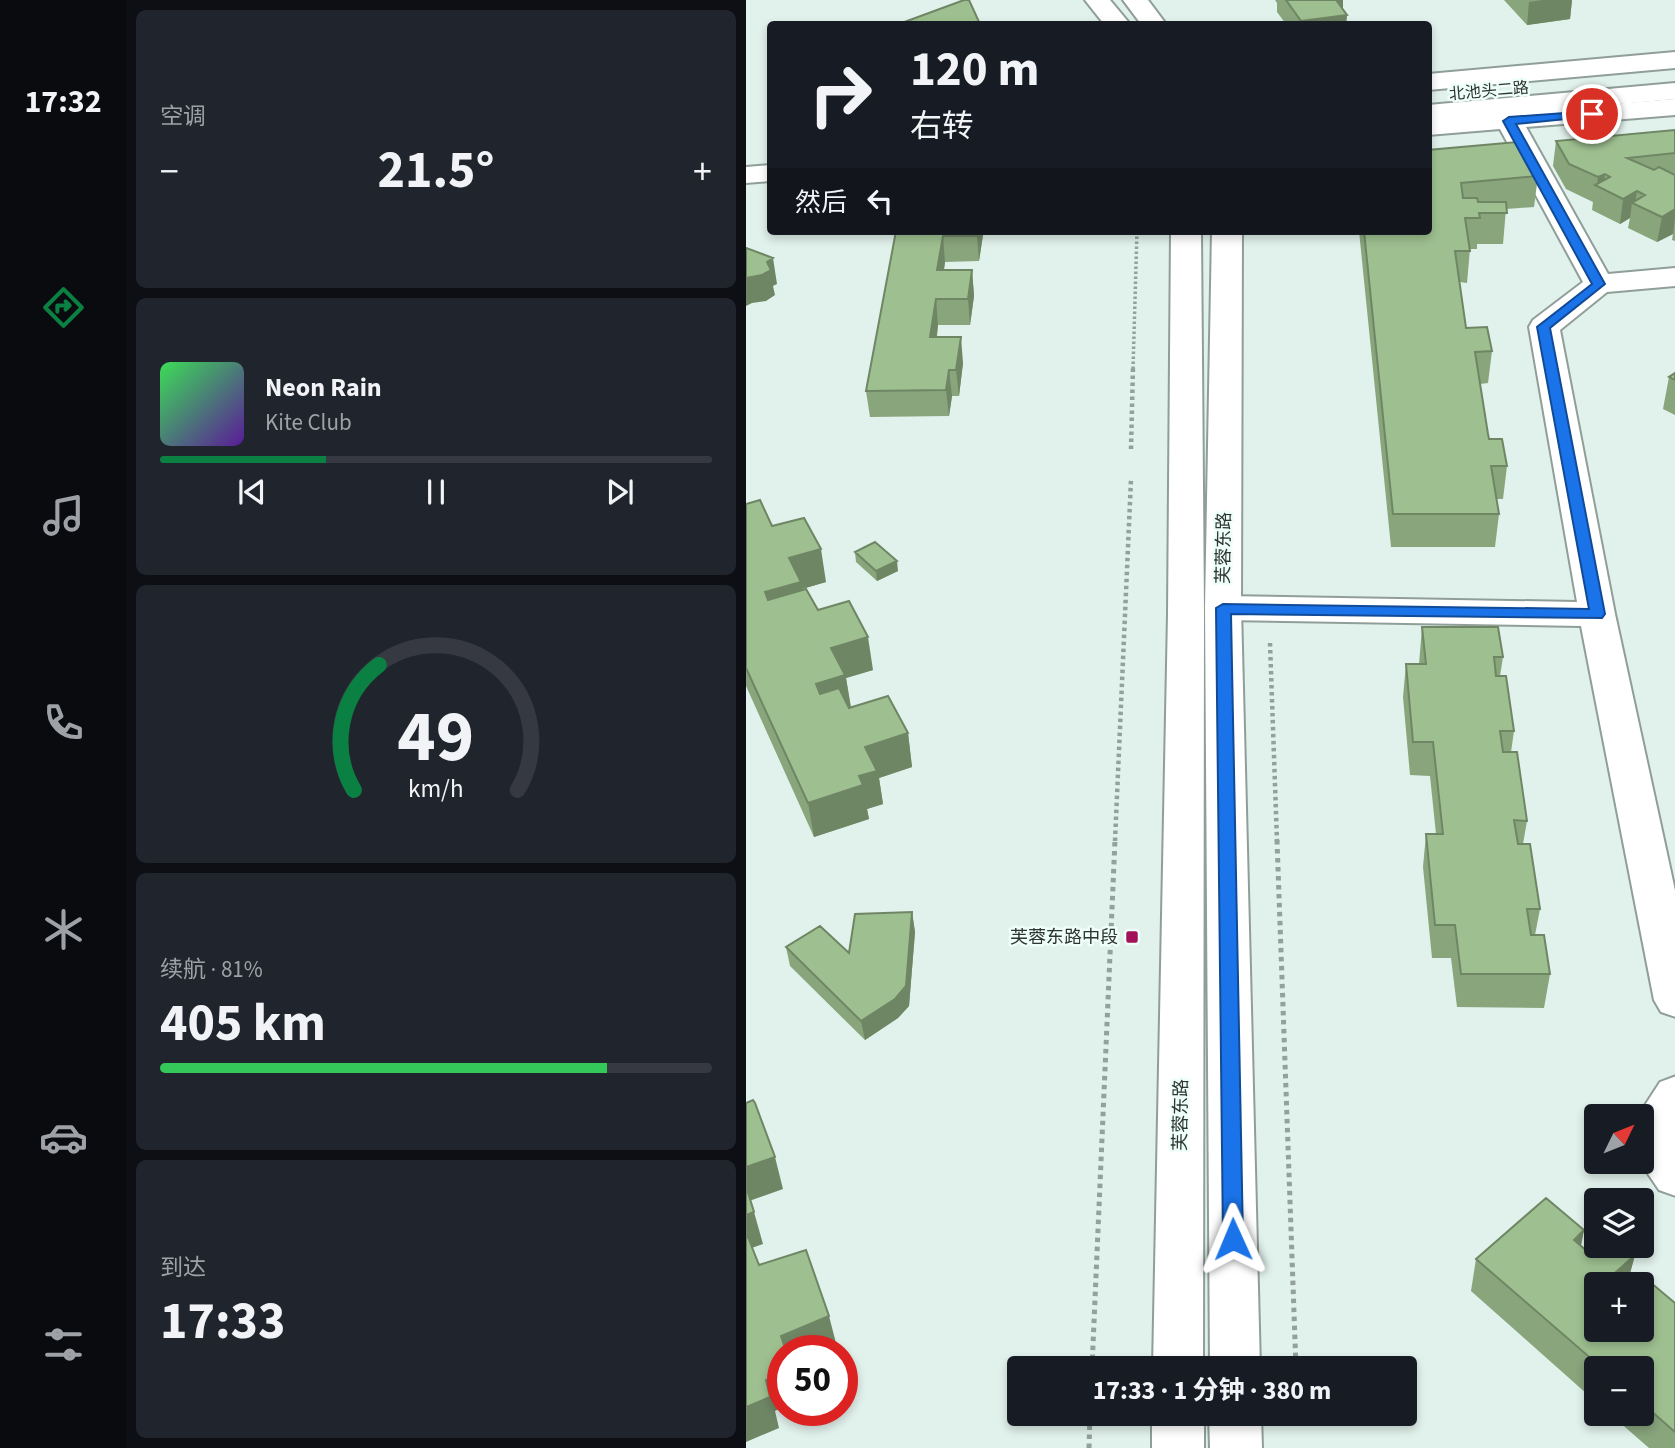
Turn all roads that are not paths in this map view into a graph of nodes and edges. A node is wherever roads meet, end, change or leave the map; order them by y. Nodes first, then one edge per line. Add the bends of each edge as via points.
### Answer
1 (1097, 0) edge
2 (1135, 0) edge
3 (1114, 21) edge
4 (1151, 21) edge
5 (1675, 60) edge
6 (1675, 75) edge
7 (1432, 82) edge
8 (1675, 92) edge
9 (1432, 96) edge
10 (1675, 107) edge
11 (1432, 113) edge
12 (1509, 121) junction
13 (1432, 127) edge
14 (767, 151) edge
15 (746, 153) edge
16 (767, 173) edge
17 (746, 175) edge
18 (1186, 235) edge
19 (1227, 235) edge
20 (1675, 277) edge
21 (1599, 284) junction
22 (1223, 608) junction
23 (1597, 614) junction
24 (1675, 1000) edge
25 (1675, 1095) edge
26 (1675, 1176) edge
27 (1178, 1356) edge
28 (1235, 1356) edge
29 (1178, 1426) edge
30 (1235, 1426) edge
31 (1178, 1448) edge
32 (1236, 1448) edge

1 - 3 main road
2 - 4 main road
5 - 7 main road
6 - 9 main road, 北池头二路
8 - 11 main road, 北池头二路
10 - 12 main road
12 - 13 main road
12 - 21 main road
14 - 15 main road
16 - 17 main road
18 - 27 main road, 芙蓉东路
19 - 22 main road, 芙蓉东路
20 - 21 main road
21 - 23 main road via 1544,327
22 - 23 main road
22 - 28 main road, 芙蓉东路
23 - 24 main road
25 - 26 main road via 1649,1138
29 - 31 main road
30 - 32 main road

